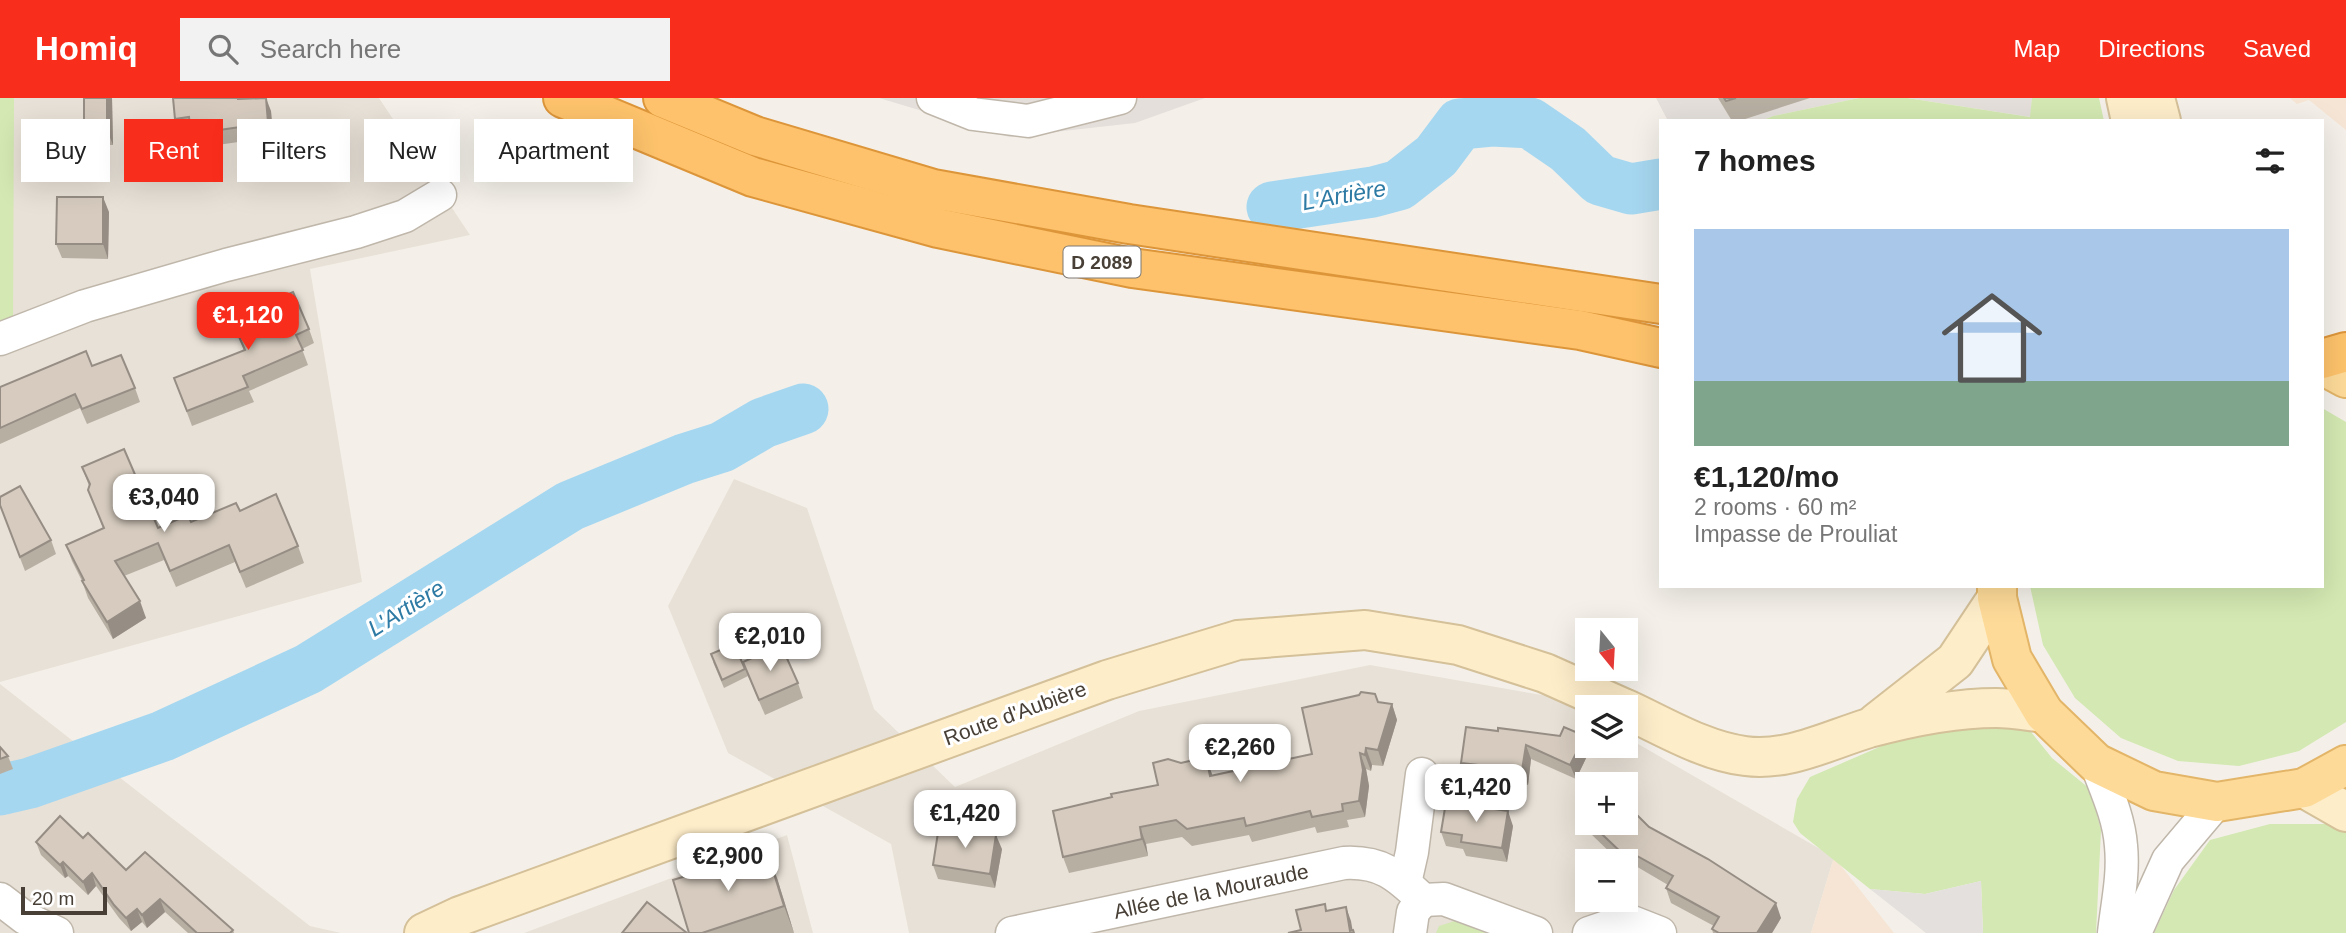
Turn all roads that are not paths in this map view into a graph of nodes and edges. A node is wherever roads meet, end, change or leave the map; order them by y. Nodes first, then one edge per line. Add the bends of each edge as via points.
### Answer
1 (563, 98) edge
2 (663, 98) edge
3 (933, 98) edge
4 (1121, 98) edge
5 (2126, 98) edge
6 (2153, 98) edge
7 (2131, 119) edge
8 (2160, 119) edge
9 (440, 195) dead end
10 (1659, 304) edge
11 (0, 339) edge
12 (1659, 348) edge
13 (2346, 352) edge
14 (2324, 358) edge
15 (2324, 366) edge
16 (2346, 378) edge
17 (1997, 592) edge
18 (1594, 695) edge
19 (2043, 713) junction
20 (1638, 714) edge
21 (1869, 728) junction
22 (2096, 763) junction
23 (2346, 765) edge
24 (1422, 774) dead end
25 (2304, 788) junction
26 (2217, 802) junction
27 (2346, 812) edge
28 (1414, 892) junction
29 (0, 899) edge
30 (57, 933) edge
31 (424, 933) edge
32 (1012, 933) edge
33 (1410, 933) edge
34 (1536, 933) edge
35 (1589, 933) edge
36 (1660, 933) edge
37 (2114, 933) edge
38 (2135, 933) edge

1 - 12 highway, D 2089 via 753,177 937,228 1132,268 1580,330
2 - 10 highway, D 2089 via 755,136 933,189 1129,225
3 - 4 street via 973,114 1028,121
5 - 7 main road
6 - 8 main road
9 - 11 street via 405,216 85,306
13 - 14 highway
15 - 16 main road
17 - 19 main road via 2012,659
17 - 21 main road via 1955,660
18 - 31 main road, Route d'Aubière via 1545,673 1458,645 1365,630 1238,639 1107,680
19 - 21 main road via 1951,710
19 - 22 main road
20 - 21 main road via 1708,746 1746,756 1778,755 1822,745
22 - 26 main road via 2154,791
22 - 37 street via 2121,846
23 - 25 main road
24 - 28 street via 1412,852
25 - 26 main road
25 - 27 main road
26 - 38 street via 2168,859
28 - 32 street, Allée de la Mouraude via 1381,867 1344,863
28 - 33 street
28 - 34 street, Allée de la Mouraude
29 - 30 street via 25,918
35 - 36 street via 1627,920

